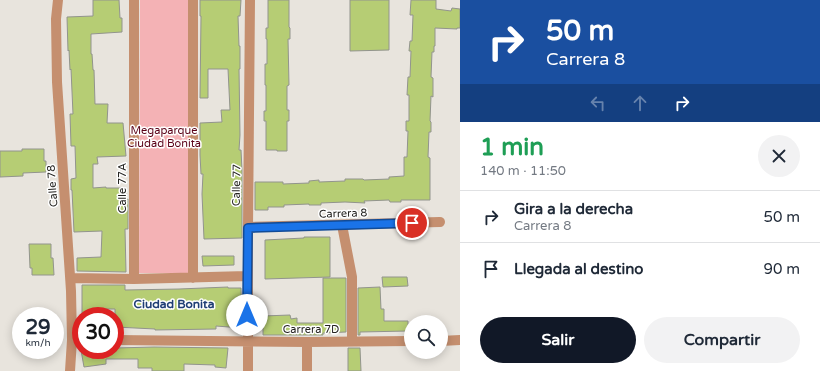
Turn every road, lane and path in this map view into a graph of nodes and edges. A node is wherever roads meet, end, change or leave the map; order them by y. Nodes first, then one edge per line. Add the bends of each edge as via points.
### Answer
1 (58, 0) edge
2 (134, 0) edge
3 (193, 0) edge
4 (250, 0) edge
5 (440, 222) dead end
6 (342, 225) junction
7 (248, 228) junction
8 (247, 276) junction
9 (71, 278) junction
10 (193, 278) junction
11 (134, 279) junction
12 (74, 307) edge
13 (124, 340) edge
14 (460, 340) edge
15 (247, 341) junction
16 (352, 341) junction
17 (404, 341) edge
18 (448, 341) edge
19 (307, 342) junction
20 (73, 359) edge
21 (70, 371) edge
22 (248, 371) edge
23 (307, 371) edge

1 - 9 street, Calle 78 via 57,82
2 - 11 street, Calle 77A
3 - 10 street
4 - 7 street, Calle 77
5 - 6 street, Carrera 8
6 - 7 street, Carrera 8
6 - 16 street via 352,277
7 - 8 street, Calle 77
8 - 10 street
8 - 15 street, Calle 77
9 - 11 street
9 - 12 street, Calle 78
10 - 11 street
13 - 15 street, Carrera 7D
14 - 18 street
15 - 19 street, Carrera 7D
15 - 22 street, Calle 77
16 - 17 street, Carrera 7D
16 - 19 street, Carrera 7D
19 - 23 street
20 - 21 street, Calle 78

